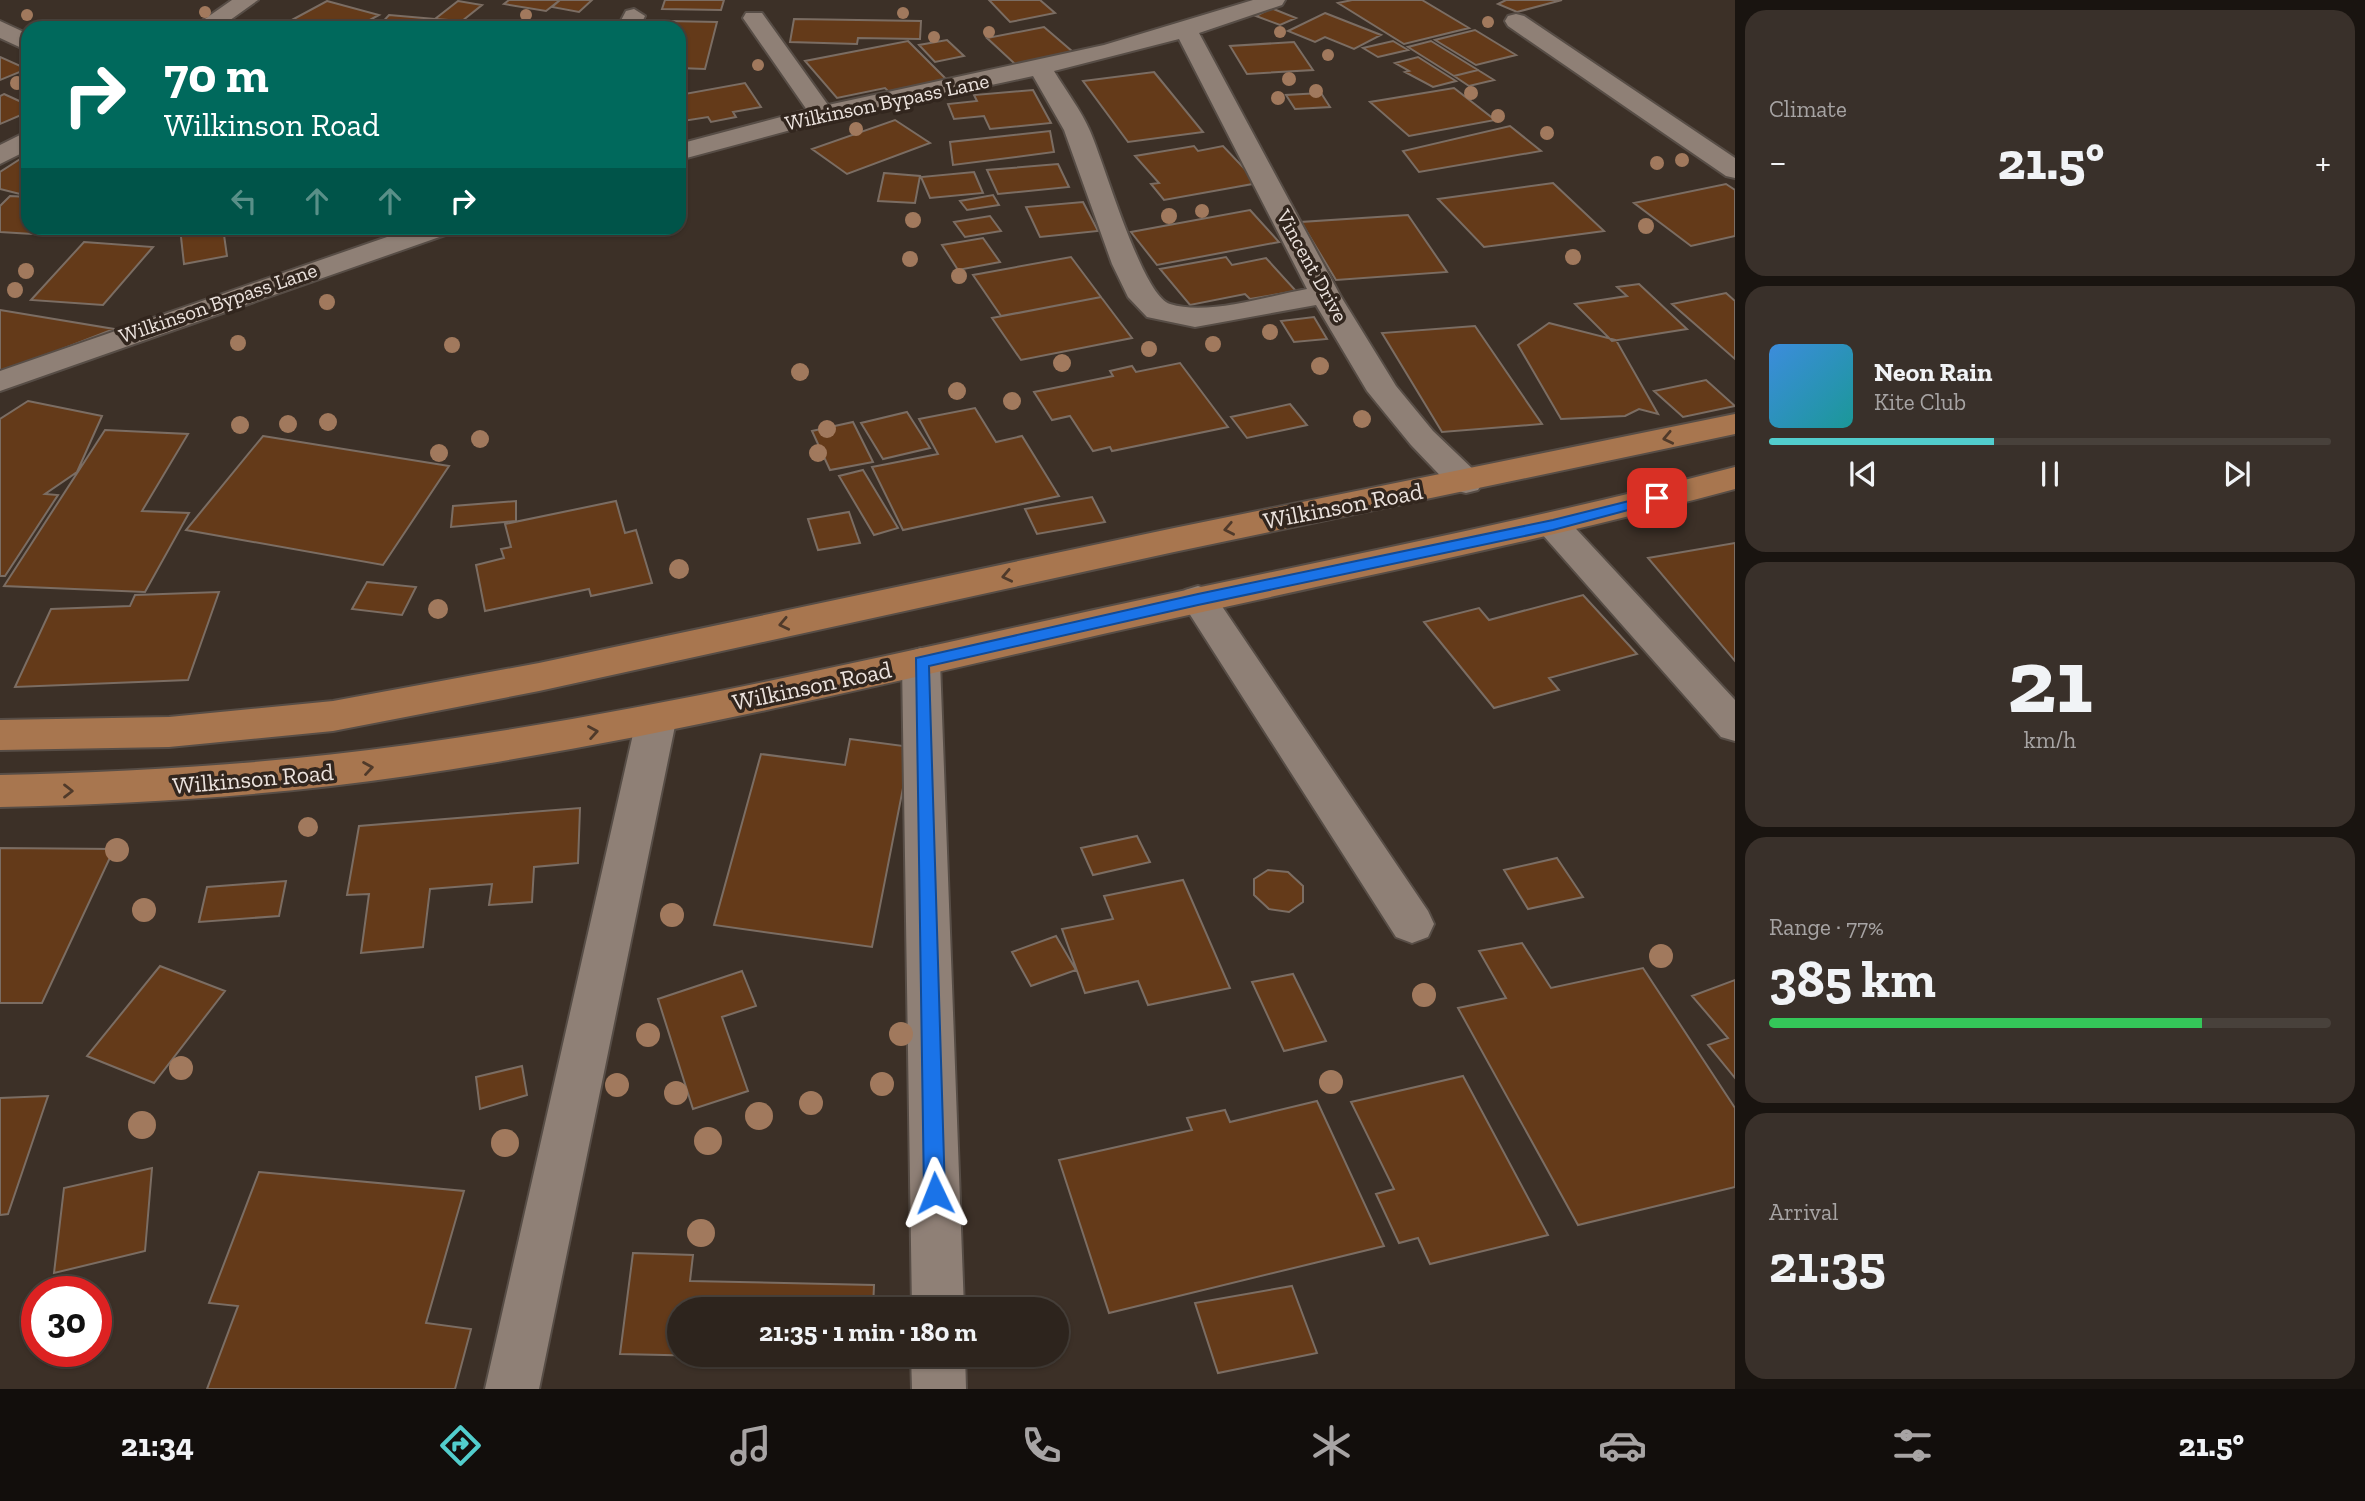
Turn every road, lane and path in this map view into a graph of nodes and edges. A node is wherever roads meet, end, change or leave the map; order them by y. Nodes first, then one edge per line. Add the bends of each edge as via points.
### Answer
1 (247, 0) edge
2 (1274, 0) edge
3 (754, 18) dead end
4 (214, 21) edge
5 (1516, 21) dead end
6 (0, 28) edge
7 (1186, 30) junction
8 (21, 40) edge
9 (1041, 69) junction
10 (822, 114) junction
11 (21, 143) edge
12 (686, 150) edge
13 (0, 156) edge
14 (1735, 170) edge
15 (418, 235) edge
16 (1325, 295) junction
17 (0, 382) edge
18 (1735, 424) edge
19 (1735, 478) edge
20 (1466, 482) junction
21 (1553, 525) junction
22 (1198, 599) junction
23 (921, 662) junction
24 (656, 721) junction
25 (1735, 726) edge
26 (0, 735) edge
27 (0, 791) edge
28 (1412, 925) dead end
29 (938, 1297) edge
30 (938, 1367) edge
31 (512, 1389) edge
32 (939, 1389) edge

1 - 4 street
2 - 7 street, Wilkinson Bypass Lane
3 - 10 street
5 - 14 street
6 - 8 street
7 - 9 street, Wilkinson Bypass Lane
7 - 16 street, Vincent Drive
9 - 10 street, Wilkinson Bypass Lane
9 - 16 street via 1077,130 1126,264 1143,297 1157,310 1195,318
10 - 12 street, Wilkinson Bypass Lane
11 - 13 street
15 - 17 street, Wilkinson Bypass Lane
16 - 20 street, Vincent Drive via 1383,391
18 -> 20 main road, Wilkinson Road
19 - 21 main road, Wilkinson Road
20 -> 26 main road, Wilkinson Road via 333,716 169,732
21 - 22 main road, Wilkinson Road
21 - 25 street
22 - 23 main road, Wilkinson Road
22 - 28 street
23 - 24 main road, Wilkinson Road
23 - 29 street
27 -> 24 main road, Wilkinson Road via 100,792 356,770
24 - 31 street
30 - 32 street

